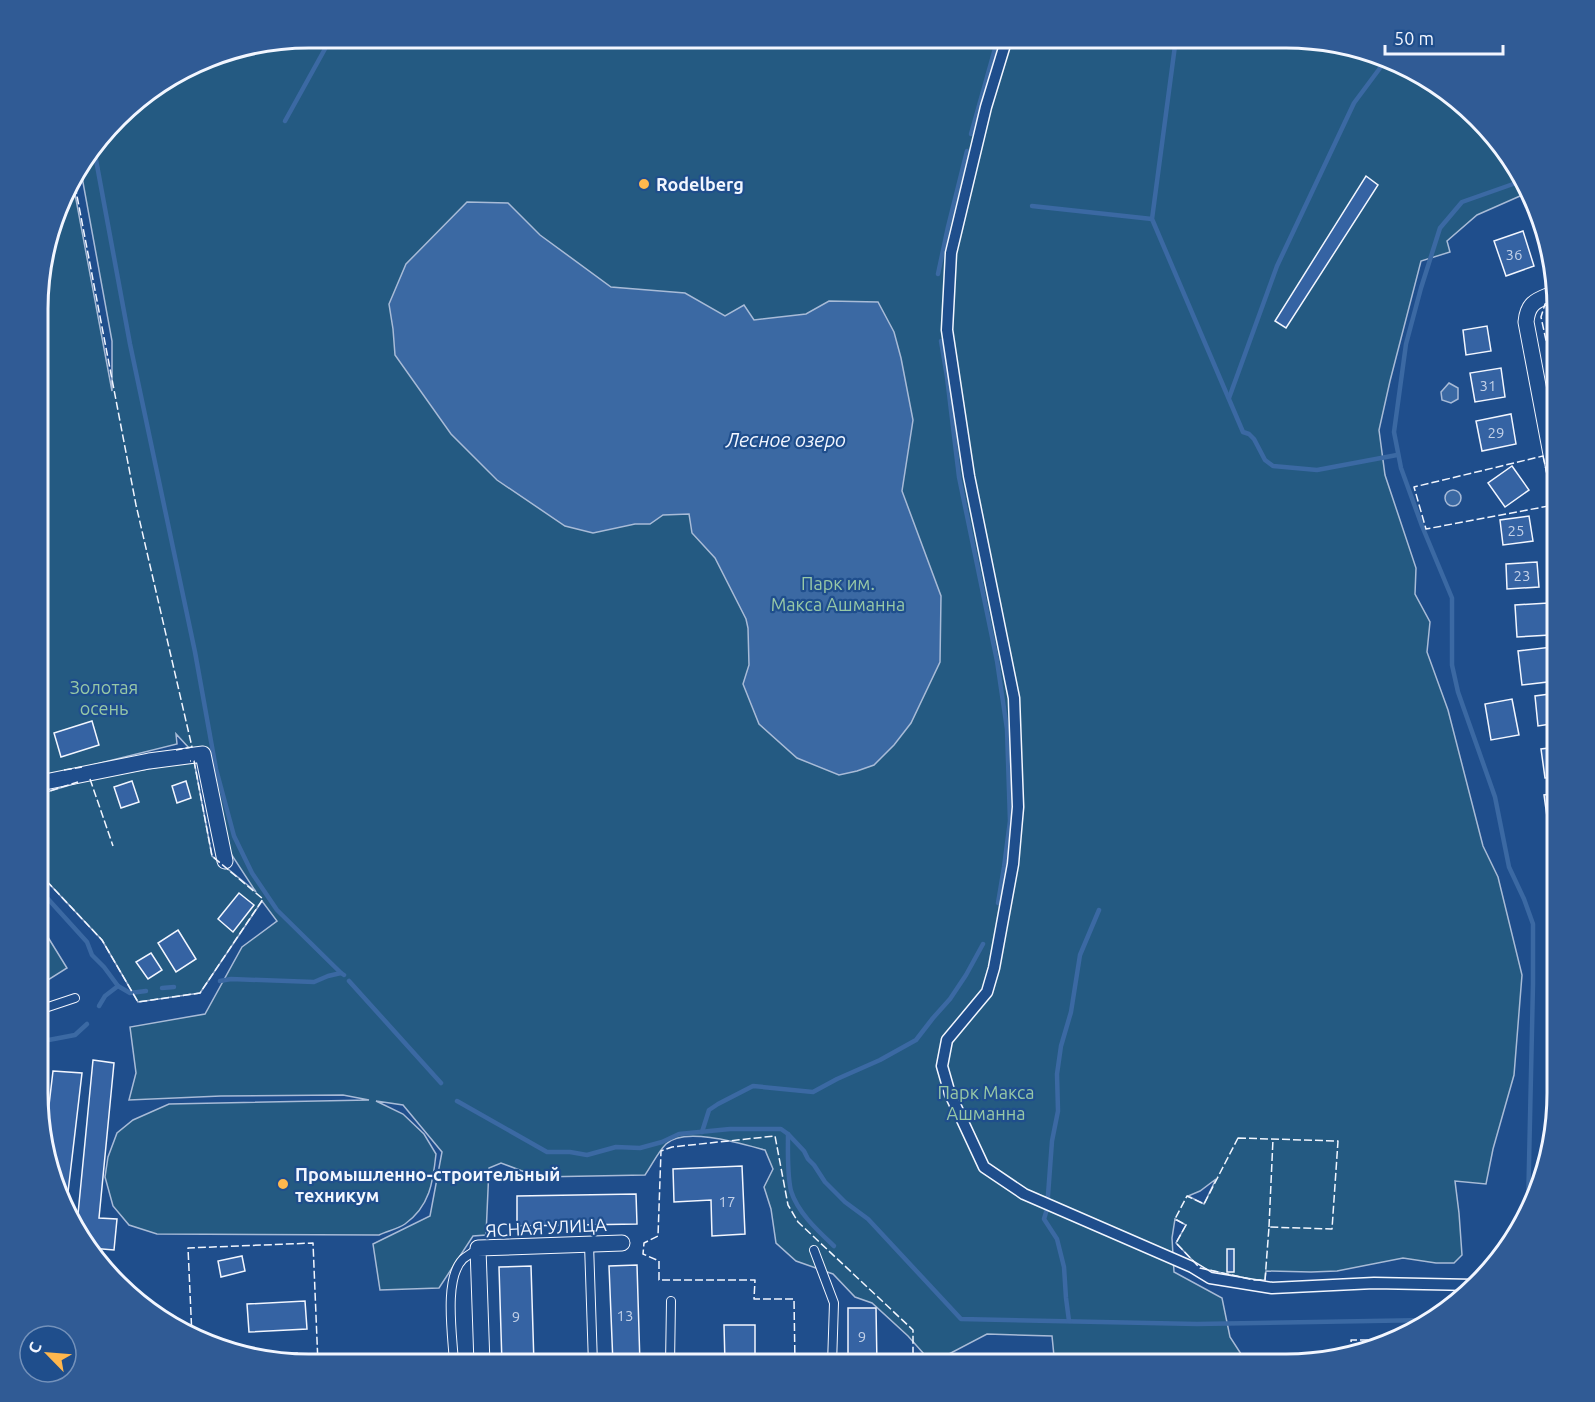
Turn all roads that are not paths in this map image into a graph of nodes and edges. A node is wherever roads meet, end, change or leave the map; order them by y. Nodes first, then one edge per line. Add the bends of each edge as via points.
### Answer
1 (1003, 48) edge
2 (1546, 297) edge
3 (1547, 433) edge
4 (48, 781) edge
5 (225, 861) dead end
6 (75, 998) dead end
7 (48, 1007) edge
8 (622, 1243) dead end
9 (589, 1244) junction
10 (478, 1248) junction
11 (814, 1250) dead end
12 (1462, 1285) edge
13 (671, 1301) dead end
14 (453, 1354) edge
15 (482, 1354) edge
16 (593, 1354) edge
17 (670, 1354) edge
18 (832, 1354) edge

1 - 12 street via 951,253 948,330 969,476 1014,698 1018,807 1013,864 987,993 947,1040 942,1066 950,1094 984,1167 1024,1194 1210,1278 1272,1288 1374,1283
2 - 3 street via 1527,310 1526,322
4 - 5 street via 203,754
6 - 7 lane
8 - 9 street, ЯСНАЯ УЛИЦА
9 - 10 street, ЯСНАЯ УЛИЦА
9 - 16 lane
10 - 14 lane via 458,1266 452,1283
10 - 15 street, ЯСНАЯ УЛИЦА
11 - 18 lane via 834,1303
13 - 17 lane

